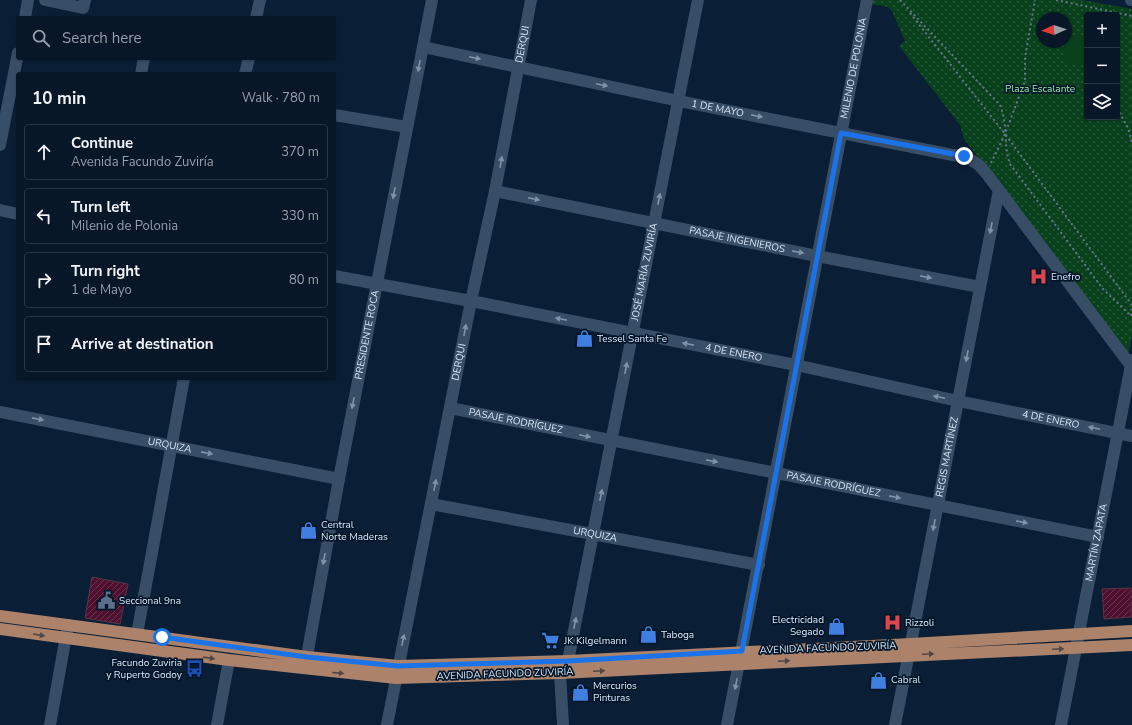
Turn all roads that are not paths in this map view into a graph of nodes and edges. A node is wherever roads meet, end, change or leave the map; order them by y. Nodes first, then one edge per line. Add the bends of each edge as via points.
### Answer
1 (28, 0) edge
2 (45, 0) edge
3 (260, 0) edge
4 (432, 0) edge
5 (531, 0) edge
6 (698, 0) edge
7 (859, 0) edge
8 (84, 4) edge
9 (866, 5) edge
10 (25, 16) edge
11 (256, 16) edge
12 (423, 47) junction
13 (17, 60) edge
14 (144, 60) edge
15 (249, 60) edge
16 (518, 66) junction
17 (141, 72) edge
18 (246, 72) edge
19 (679, 101) junction
20 (336, 115) edge
21 (407, 127) junction
22 (841, 133) junction
23 (0, 145) edge
24 (999, 190) junction
25 (495, 191) junction
26 (0, 210) edge
27 (16, 214) edge
28 (654, 224) junction
29 (817, 256) junction
30 (336, 276) edge
31 (376, 284) junction
32 (980, 287) junction
33 (471, 301) junction
34 (633, 334) junction
35 (1131, 363) edge
36 (796, 365) junction
37 (184, 380) edge
38 (958, 401) junction
39 (450, 408) junction
40 (0, 412) edge
41 (1118, 433) junction
42 (1132, 436) edge
43 (611, 442) junction
44 (171, 446) junction
45 (776, 473) junction
46 (339, 479) junction
47 (431, 504) junction
48 (938, 505) junction
49 (593, 535) junction
50 (1098, 537) junction
51 (759, 565) junction
52 (0, 616) edge
53 (68, 625) junction
54 (0, 629) edge
55 (1132, 631) edge
56 (1079, 633) junction
57 (137, 634) junction
58 (66, 639) junction
59 (1132, 645) edge
60 (1076, 648) junction
61 (910, 650) junction
62 (307, 657) junction
63 (741, 657) junction
64 (229, 660) junction
65 (568, 661) junction
66 (398, 666) junction
67 (304, 670) junction
68 (560, 673) junction
69 (396, 678) junction
70 (50, 725) edge
71 (217, 725) edge
72 (386, 725) edge
73 (563, 725) edge
74 (727, 725) edge
75 (895, 725) edge
76 (1061, 725) edge

1 - 10 street
2 - 8 street
3 - 11 street
4 - 12 street, PRESIDENTE ROCA
5 - 16 street, DERQUI
6 - 19 street, JOSÉ MARÍA ZUVIRÍA
7 - 9 street
9 - 22 street, MILENIO DE POLONIA
12 -> 16 street, 1 DE MAYO
12 -> 21 street, PRESIDENTE ROCA
13 - 23 street
14 - 17 street
15 - 18 street
16 -> 19 street, 1 DE MAYO
25 -> 16 street, DERQUI
19 -> 22 street, 1 DE MAYO
28 -> 19 street, JOSÉ MARÍA ZUVIRÍA
20 - 21 street
21 -> 31 street, PRESIDENTE ROCA
22 - 24 street, 1 DE MAYO via 964,156 979,165
22 - 29 street, MILENIO DE POLONIA
24 -> 32 street, REGIS MARTÍNEZ
24 - 35 street, 1 DE MAYO
25 -> 28 street, PASAJE INGENIEROS
25 - 33 street, DERQUI
26 - 27 street
28 -> 29 street, PASAJE INGENIEROS
28 - 34 street, JOSÉ MARÍA ZUVIRÍA
29 -> 32 street, PASAJE INGENIEROS
29 - 36 street, MILENIO DE POLONIA
30 - 31 street, 4 DE ENERO
31 - 33 street, 4 DE ENERO
31 -> 46 street, PRESIDENTE ROCA
32 -> 38 street, REGIS MARTÍNEZ
34 -> 33 street, 4 DE ENERO
39 -> 33 street, DERQUI
36 -> 34 street, 4 DE ENERO
43 -> 34 street, JOSÉ MARÍA ZUVIRÍA
35 - 41 street, MARTÍN ZAPATA
38 -> 36 street, 4 DE ENERO
36 - 45 street, MILENIO DE POLONIA
37 - 44 street
41 -> 38 street, 4 DE ENERO
38 - 48 street, REGIS MARTÍNEZ
39 -> 43 street, PASAJE RODRÍGUEZ
47 -> 39 street, DERQUI
40 -> 44 street, URQUIZA
41 - 42 street, 4 DE ENERO
41 - 50 street, MARTÍN ZAPATA
43 -> 45 street, PASAJE RODRÍGUEZ
49 -> 43 street, JOSÉ MARÍA ZUVIRÍA
44 -> 46 street, URQUIZA
44 - 57 street
45 -> 48 street, PASAJE RODRÍGUEZ
45 - 51 street, MILENIO DE POLONIA
46 -> 62 street, PRESIDENTE ROCA
47 - 49 street, URQUIZA
66 -> 47 street, DERQUI
48 -> 50 street, PASAJE RODRÍGUEZ
48 -> 61 street, REGIS MARTÍNEZ
49 - 51 street, URQUIZA
65 -> 49 street, JOSÉ MARÍA ZUVIRÍA
50 - 56 street, MARTÍN ZAPATA
51 - 63 street, MILENIO DE POLONIA
52 - 53 main road, AVENIDA FACUNDO ZUVIRÍA
53 - 57 main road, AVENIDA FACUNDO ZUVIRÍA
53 - 58 street
54 -> 58 main road, AVENIDA FACUNDO ZUVIRÍA
55 - 56 main road, AVENIDA FACUNDO ZUVIRÍA
56 - 60 street, MARTÍN ZAPATA
56 - 61 main road, AVENIDA FACUNDO ZUVIRÍA
57 - 62 main road, AVENIDA FACUNDO ZUVIRÍA
58 -> 64 main road, AVENIDA FACUNDO ZUVIRÍA
58 - 70 street
59 - 60 main road, AVENIDA FACUNDO ZUVIRÍA
61 -> 60 main road, AVENIDA FACUNDO ZUVIRÍA
60 - 76 street, MARTÍN ZAPATA
61 - 63 main road, AVENIDA FACUNDO ZUVIRÍA
61 - 75 street, REGIS MARTÍNEZ
62 - 66 main road, AVENIDA FACUNDO ZUVIRÍA
62 - 67 street, PRESIDENTE ROCA
63 - 65 main road, AVENIDA FACUNDO ZUVIRÍA
68 -> 63 main road, AVENIDA FACUNDO ZUVIRÍA
63 -> 74 street, MILENIO DE POLONIA
64 - 67 main road, AVENIDA FACUNDO ZUVIRÍA
64 - 71 street
65 - 66 main road, AVENIDA FACUNDO ZUVIRÍA
65 - 68 street
66 - 69 street, DERQUI
67 -> 69 main road, AVENIDA FACUNDO ZUVIRÍA
68 - 69 main road, AVENIDA FACUNDO ZUVIRÍA
68 - 73 street
69 - 72 street, DERQUI

